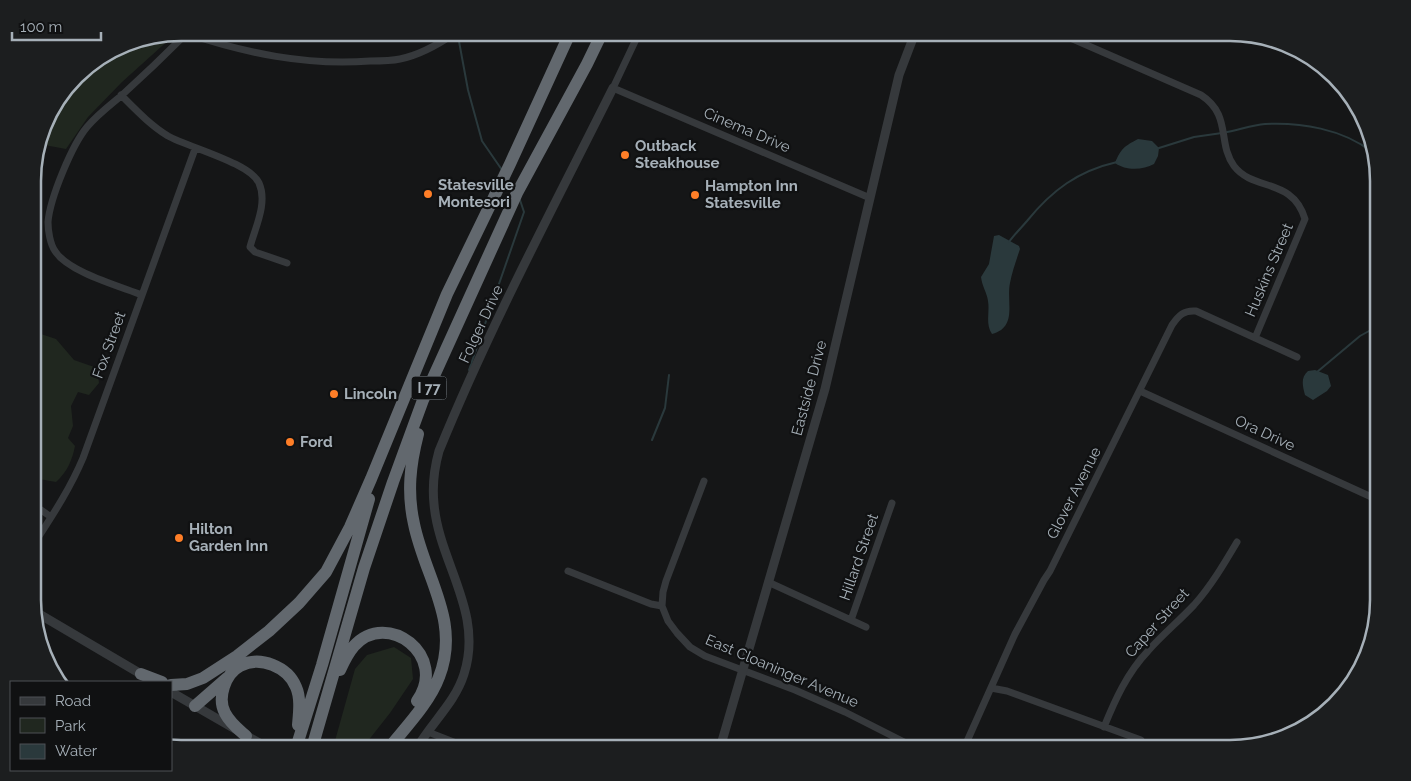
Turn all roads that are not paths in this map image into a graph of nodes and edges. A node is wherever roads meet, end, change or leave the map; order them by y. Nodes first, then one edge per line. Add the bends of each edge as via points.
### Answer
1 (178, 41) edge
2 (211, 41) edge
3 (443, 41) edge
4 (566, 41) edge
5 (598, 41) edge
6 (635, 41) edge
7 (912, 41) edge
8 (1080, 41) edge
9 (613, 88) junction
10 (122, 95) junction
11 (195, 149) junction
12 (870, 198) junction
13 (287, 263) dead end
14 (480, 275) junction
15 (142, 295) junction
16 (1184, 312) joint
17 (1255, 338) junction
18 (1297, 357) dead end
19 (1140, 391) junction
20 (391, 429) junction
21 (704, 481) dead end
22 (1370, 496) edge
23 (892, 504) dead end
24 (41, 510) edge
25 (51, 517) junction
26 (41, 533) edge
27 (1237, 542) dead end
28 (568, 571) dead end
29 (768, 582) junction
30 (662, 606) junction
31 (42, 616) edge
32 (852, 620) junction
33 (866, 627) dead end
34 (217, 669) junction
35 (744, 670) junction
36 (231, 673) junction
37 (141, 674) junction
38 (153, 681) edge
39 (159, 681) edge
40 (172, 685) edge
41 (991, 688) junction
42 (172, 693) edge
43 (195, 706) junction
44 (1104, 727) junction
45 (317, 730) junction
46 (428, 732) junction
47 (246, 736) junction
48 (723, 739) edge
49 (899, 739) edge
50 (968, 739) edge
51 (1138, 739) edge
52 (253, 740) edge
53 (296, 740) edge
54 (298, 740) edge
55 (314, 740) edge
56 (386, 740) edge
57 (395, 740) edge
58 (423, 740) edge
59 (448, 740) edge

1 - 10 street
2 - 3 street via 272,56 356,62 400,59
4 - 20 highway, I 77 via 446,294
5 - 14 highway, I 77 via 517,193
6 - 9 street, Folger Drive
7 - 12 street, Eastside Drive via 900,75
8 - 17 street, Huskins Street via 1209,100 1216,108 1233,164 1239,171 1295,198 1302,208 1305,219
9 - 12 street, Cinema Drive
9 - 46 street, Folger Drive via 517,279 447,432 434,468 434,505 440,534 470,625 470,639 460,687
10 - 11 street via 161,131
10 - 15 street via 95,118 78,141 58,185 48,229 54,251 76,270
11 - 13 street via 251,172 259,183 262,196 250,247 255,252
11 - 15 street, Fox Street
12 - 29 street, Eastside Drive via 825,388
14 - 45 highway, I 77 via 423,400 393,482 364,568
14 - 57 highway via 422,420 411,460 414,524 446,624 447,643 439,679
15 - 25 street, Fox Street via 75,478
16 - 17 street, Huskins Street via 1196,311
16 - 19 street, Glover Avenue via 1172,325
17 - 18 street
19 - 22 street, Ora Drive
19 - 41 street, Glover Avenue via 1015,634
20 - 34 highway via 350,527 326,572 269,631
20 - 54 highway, I 77
21 - 30 street via 666,580
23 - 32 street, Hillard Street
24 - 25 street
25 - 26 street, Fox Street
27 - 44 street, Caper Street via 1194,604 1146,652 1129,675
28 - 30 street
29 - 32 street
29 - 35 street, Eastside Drive
30 - 35 street, East Cloaninger Avenue via 668,620 690,647
31 - 37 street
32 - 33 street
34 - 40 highway via 187,684
34 - 43 highway via 199,693
35 - 48 street, Eastside Drive
35 - 49 street, East Cloaninger Avenue via 845,712
36 - 43 highway
36 - 47 highway via 222,695 222,704 234,726
36 - 53 highway via 251,662 277,667 289,675 297,687 299,702
37 - 38 street
37 - 39 highway
41 - 44 street
41 - 50 street
42 - 43 street
43 - 47 street
44 - 51 street
45 - 55 highway, I 77
45 - 56 highway via 337,678 355,645 366,637 393,634 416,647 426,672 425,686 418,700
46 - 58 street, Folger Drive
46 - 59 street
47 - 52 street

